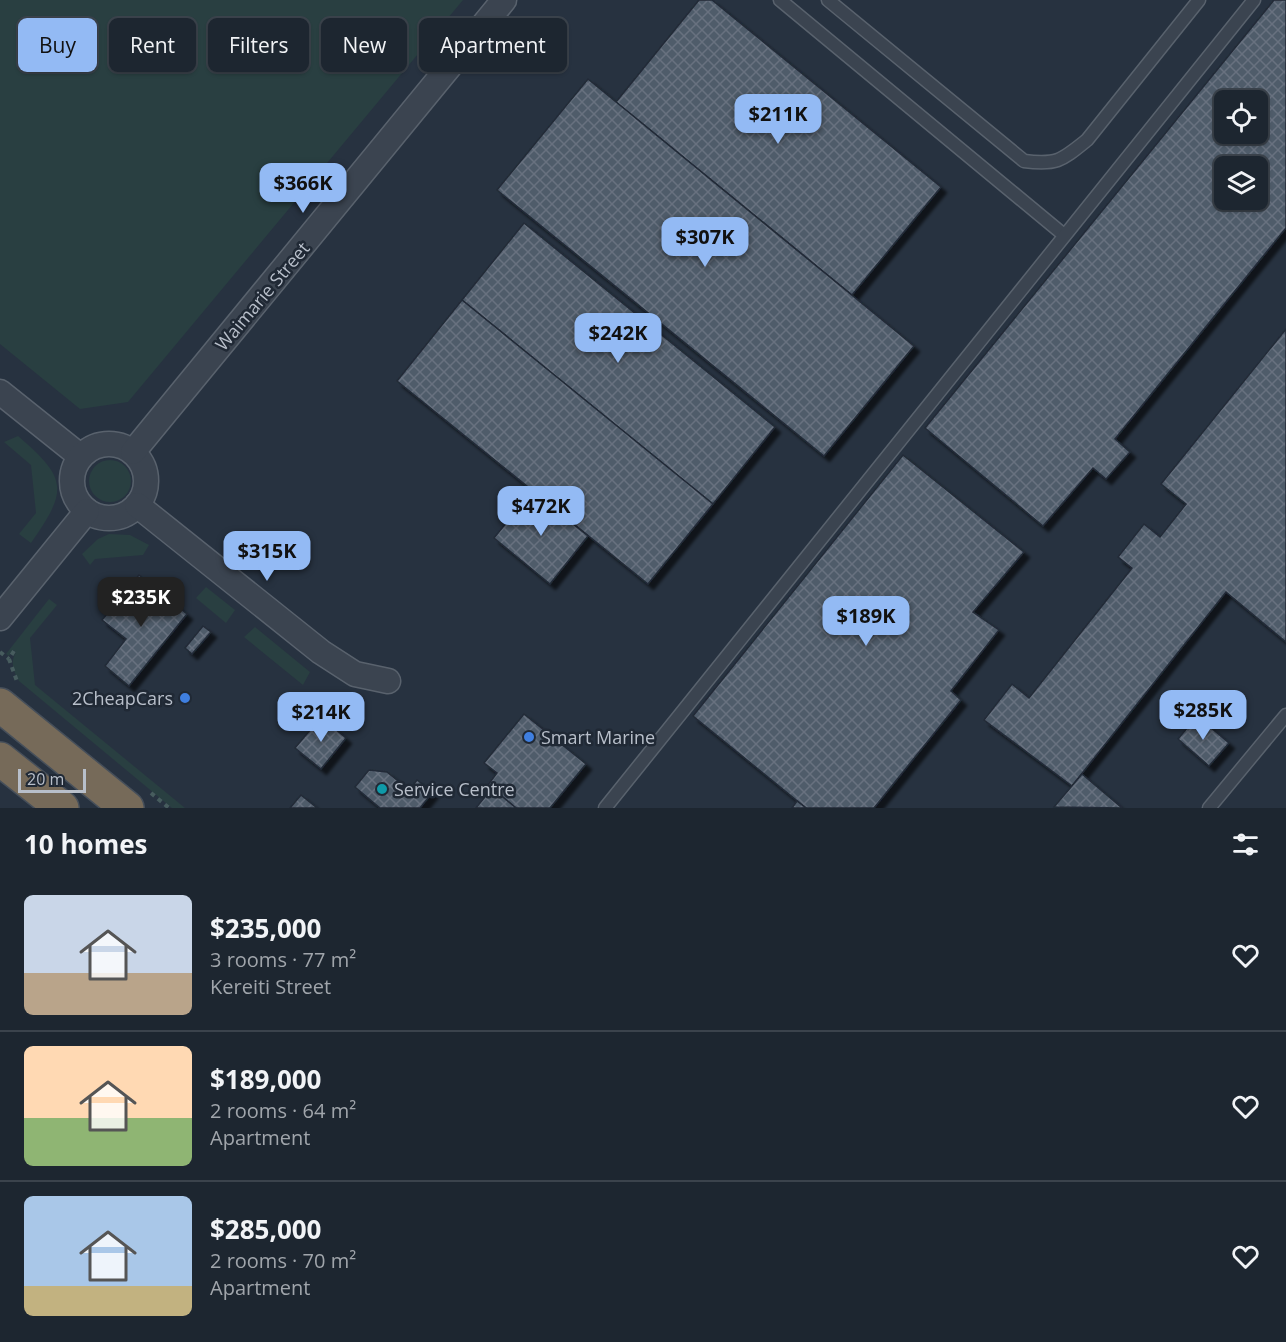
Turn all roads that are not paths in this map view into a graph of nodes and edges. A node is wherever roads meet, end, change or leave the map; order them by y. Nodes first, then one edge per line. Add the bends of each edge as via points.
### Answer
1 (504, 0) edge
2 (780, 0) edge
3 (828, 0) edge
4 (1199, 0) edge
5 (1254, 0) edge
6 (1064, 235) junction
7 (0, 392) edge
8 (133, 452) junction
9 (80, 456) junction
10 (137, 505) junction
11 (87, 511) junction
12 (0, 618) edge
13 (388, 681) dead end
14 (0, 705) edge
15 (1286, 715) edge
16 (0, 759) edge
17 (62, 808) edge
18 (127, 808) edge
19 (605, 808) edge
20 (1209, 808) edge

1 - 8 street, Waimarie Street
2 - 6 lane
3 - 4 lane via 1024,160 1049,164 1068,156 1087,140
5 - 6 lane
6 - 19 lane
7 - 9 street
8 - 9 street via 123,446 100,444
8 - 10 street via 146,474 146,486
9 - 11 street via 72,485
10 - 11 street via 124,515 111,518
10 - 13 street via 321,652 355,674
11 - 12 street
14 - 18 highway
15 - 20 lane
16 - 17 highway

